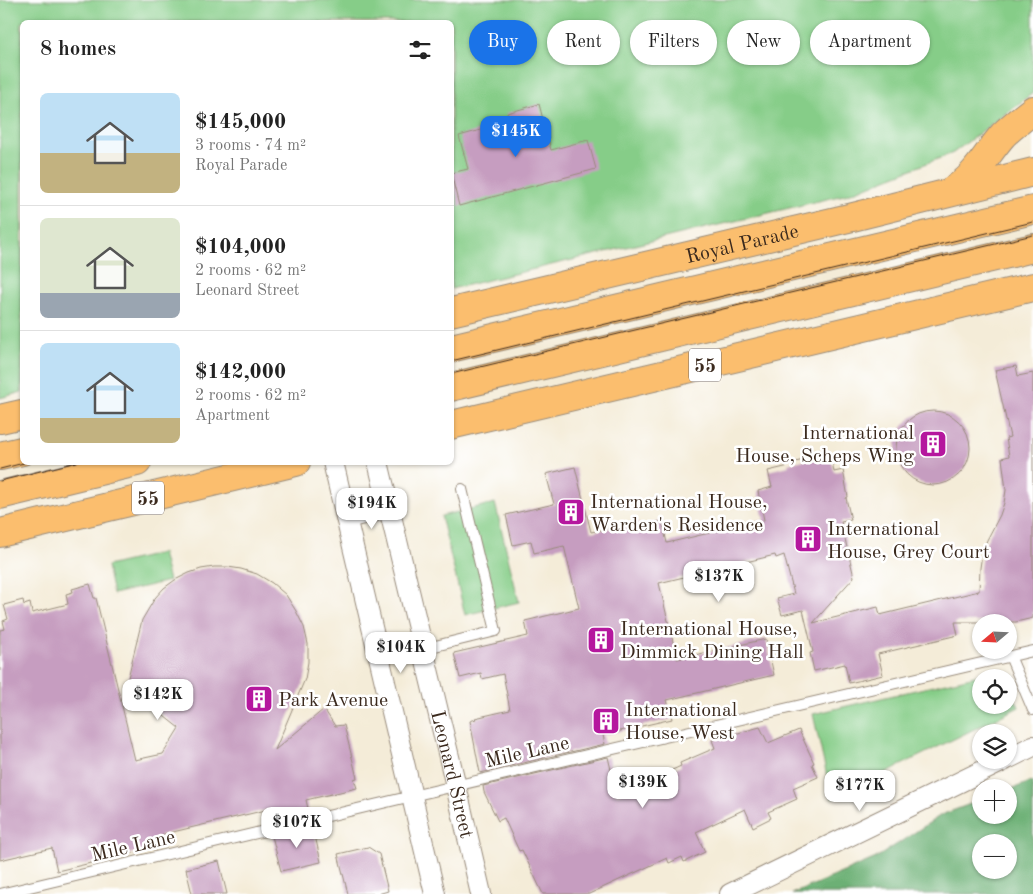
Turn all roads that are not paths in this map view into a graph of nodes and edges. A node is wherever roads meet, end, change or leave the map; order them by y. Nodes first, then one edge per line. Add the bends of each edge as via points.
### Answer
1 (1033, 110) edge
2 (1033, 172) edge
3 (950, 192) junction
4 (1033, 210) edge
5 (1033, 248) edge
6 (600, 276) junction
7 (1033, 287) edge
8 (858, 290) junction
9 (454, 311) edge
10 (608, 311) junction
11 (866, 326) junction
12 (454, 347) edge
13 (454, 386) edge
14 (20, 414) edge
15 (0, 419) edge
16 (454, 424) edge
17 (20, 451) edge
18 (0, 456) edge
19 (124, 465) edge
20 (283, 465) edge
21 (334, 465) edge
22 (379, 465) edge
23 (462, 489) dead end
24 (0, 495) edge
25 (390, 508) junction
26 (346, 518) junction
27 (0, 533) edge
28 (423, 649) junction
29 (1033, 651) edge
30 (1018, 654) edge
31 (997, 659) edge
32 (1011, 659) edge
33 (1033, 710) edge
34 (1033, 746) edge
35 (1017, 754) edge
36 (987, 769) edge
37 (456, 786) junction
38 (412, 796) junction
39 (0, 894) edge
40 (435, 894) edge
41 (480, 894) edge
42 (730, 894) edge

1 - 3 highway via 1002,136 968,180
2 - 3 highway, Royal Parade
3 - 6 highway, Royal Parade
4 - 10 highway, Royal Parade
5 - 8 highway, 55
6 - 9 highway, Royal Parade
6 - 10 highway
7 - 11 highway, 55
8 - 11 highway
8 - 13 highway, 55
10 - 12 highway, Royal Parade
11 - 16 highway, 55
14 - 15 highway
17 - 18 highway
19 - 24 highway, 55
20 - 27 highway, 55
21 - 26 street
22 - 25 street, Leonard Street
23 - 28 lane via 496,631
25 - 26 street
25 - 28 street, Leonard Street
26 - 38 street
28 - 37 street, Leonard Street
29 - 30 lane, Mile Lane
31 - 37 lane, Mile Lane
32 - 33 lane
34 - 35 street
36 - 42 street
37 - 38 lane, Mile Lane
37 - 41 street, Leonard Street
38 - 39 lane, Mile Lane
38 - 40 street

